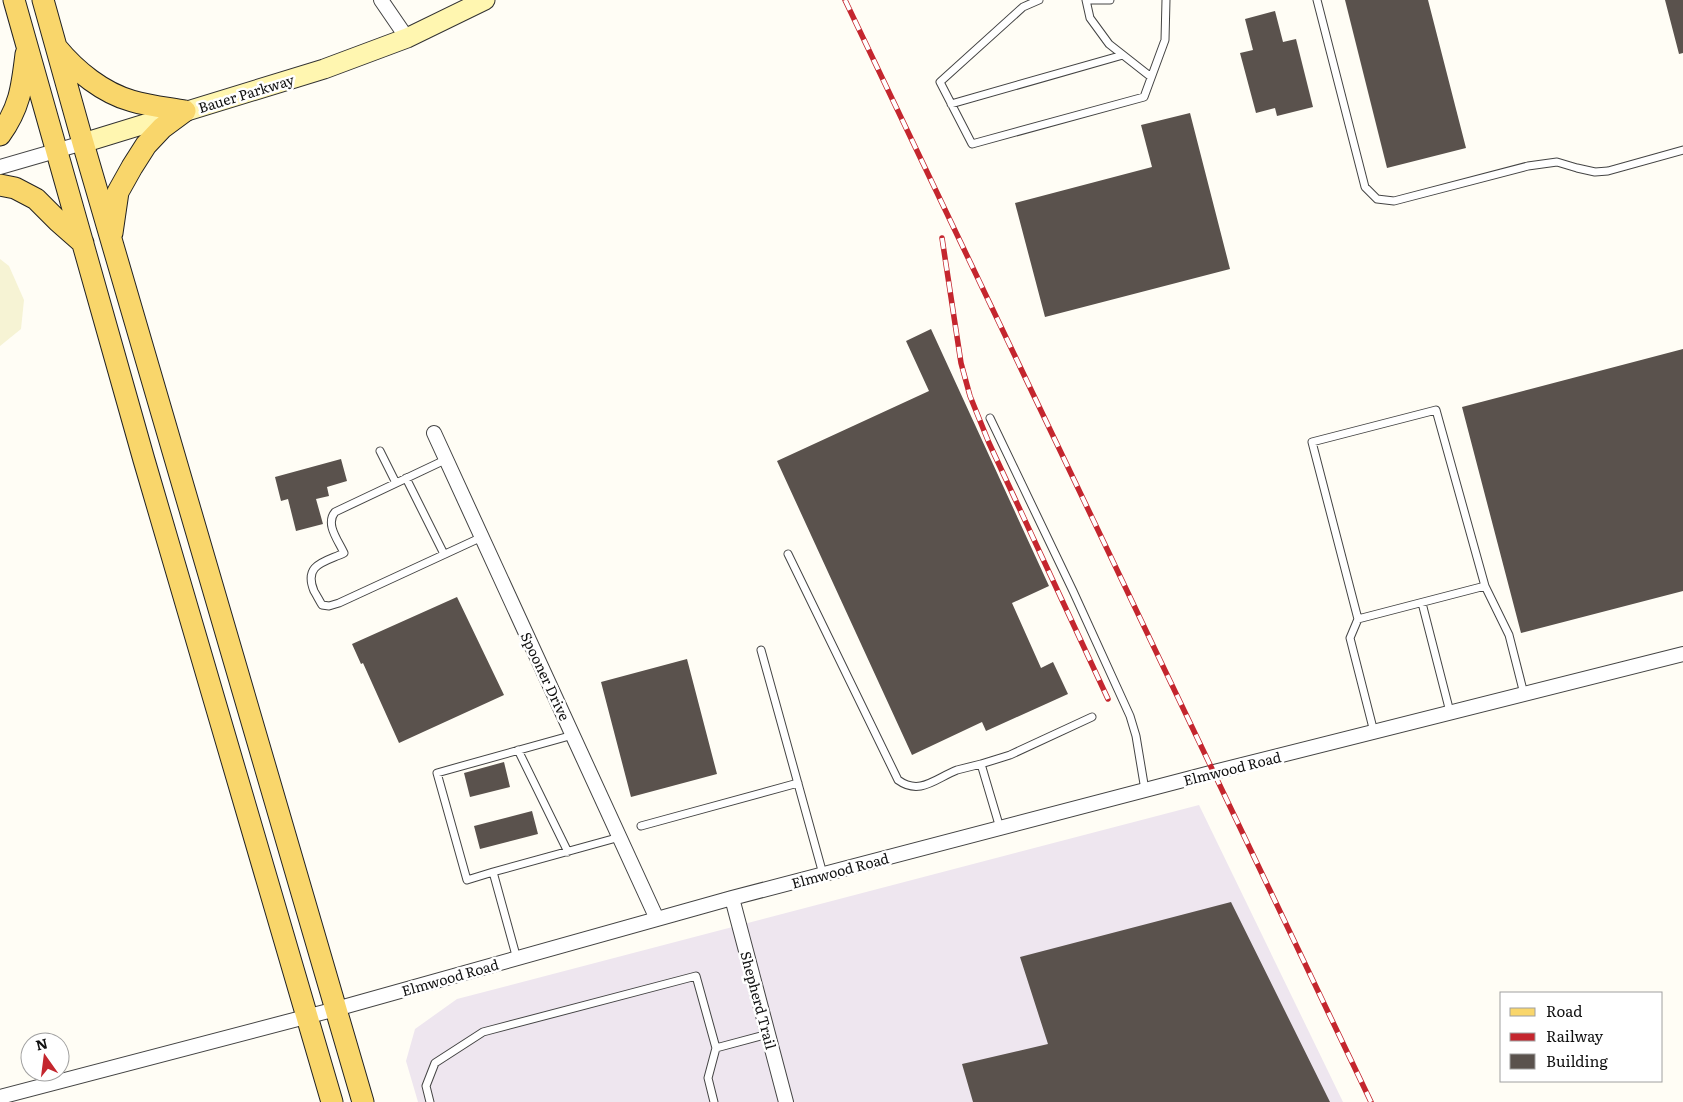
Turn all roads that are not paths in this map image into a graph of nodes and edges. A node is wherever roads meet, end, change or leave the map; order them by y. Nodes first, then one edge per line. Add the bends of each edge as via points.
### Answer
1 (14, 0) edge
2 (43, 0) edge
3 (380, 0) edge
4 (485, 0) edge
5 (1039, 0) edge
6 (1086, 0) edge
7 (1110, 0) edge
8 (1166, 0) edge
9 (1316, 0) edge
10 (406, 38) junction
11 (27, 44) junction
12 (56, 47) junction
13 (1123, 55) junction
14 (1151, 77) junction
15 (951, 104) junction
16 (185, 111) junction
17 (0, 136) edge
18 (82, 143) junction
19 (58, 150) junction
20 (1683, 150) edge
21 (0, 167) edge
22 (0, 185) edge
23 (111, 240) junction
24 (83, 243) junction
25 (990, 418) dead end
26 (434, 433) dead end
27 (380, 451) dead end
28 (447, 459) junction
29 (406, 478) junction
30 (396, 483) junction
31 (482, 537) junction
32 (444, 554) junction
33 (788, 554) dead end
34 (1485, 586) junction
35 (1422, 603) junction
36 (1358, 619) junction
37 (761, 650) dead end
38 (1683, 654) edge
39 (1524, 694) junction
40 (1450, 712) junction
41 (1092, 717) dead end
42 (1374, 732) junction
43 (573, 735) junction
44 (518, 750) junction
45 (980, 764) junction
46 (798, 782) junction
47 (1145, 790) junction
48 (641, 826) dead end
49 (1000, 828) junction
50 (620, 837) junction
51 (568, 852) junction
52 (493, 872) junction
53 (823, 874) junction
54 (732, 898) junction
55 (657, 918) junction
56 (517, 959) junction
57 (336, 1009) junction
58 (307, 1016) junction
59 (768, 1034) junction
60 (716, 1048) junction
61 (0, 1097) edge
62 (332, 1102) edge
63 (364, 1102) edge
64 (430, 1102) edge
65 (714, 1102) edge
66 (786, 1102) edge

1 - 11 main road
2 - 12 main road
3 - 10 street
4 - 10 main road, Bauer Parkway
5 - 15 lane via 1023,7 940,82
6 - 7 lane
6 - 13 lane via 1090,18 1109,44
8 - 14 lane via 1164,40
9 - 20 lane via 1365,187 1377,199 1394,201 1528,166 1557,162 1595,172 1608,171
10 - 16 main road, Bauer Parkway via 324,69
11 - 17 main road via 22,91
11 - 19 main road
12 - 16 main road via 75,68 110,92 131,101
12 - 18 main road
13 - 14 lane
13 - 15 lane
14 - 15 lane via 1144,98 972,144
16 - 18 main road, Bauer Parkway
16 - 23 main road via 146,144 118,192
18 - 19 street, Bauer Parkway
18 - 23 main road
19 - 21 street, Bauer Parkway
19 - 24 main road
22 - 24 main road via 15,188 36,199
23 - 57 main road
24 - 58 main road
25 - 47 lane via 1130,716
26 - 28 street, Spooner Drive
27 - 30 lane
28 - 29 lane
28 - 31 street, Spooner Drive
29 - 30 lane
29 - 32 lane
30 - 32 lane via 331,517 330,524 344,553 312,571 310,578 319,601 329,606 339,603
31 - 32 lane
31 - 43 street, Spooner Drive
33 - 45 lane via 898,780 904,785 919,787 957,770
34 - 35 lane
34 - 36 lane via 1436,410 1312,442
34 - 39 lane via 1509,635
35 - 36 lane
35 - 40 lane
36 - 42 lane via 1350,638
37 - 46 lane
38 - 39 street, Elmwood Road
39 - 40 street, Elmwood Road
40 - 42 street, Elmwood Road
41 - 45 lane via 1010,755
42 - 47 street, Elmwood Road
43 - 44 lane
43 - 50 street, Spooner Drive
44 - 51 lane
44 - 52 lane via 437,773 467,880
45 - 49 lane
46 - 48 lane
46 - 53 lane
47 - 49 street, Elmwood Road
49 - 53 street, Elmwood Road
50 - 51 lane
50 - 55 street, Spooner Drive
51 - 52 lane
52 - 56 lane
53 - 54 street, Elmwood Road
54 - 55 street, Elmwood Road
54 - 59 street, Shepherd Trail
55 - 56 street, Elmwood Road
56 - 57 street, Elmwood Road
57 - 58 street, Elmwood Road
57 - 63 main road
58 - 61 street, Elmwood Road
58 - 62 main road
59 - 60 lane
59 - 66 street, Shepherd Trail
60 - 64 lane via 696,976 483,1032 436,1063 426,1086
60 - 65 lane via 708,1078

